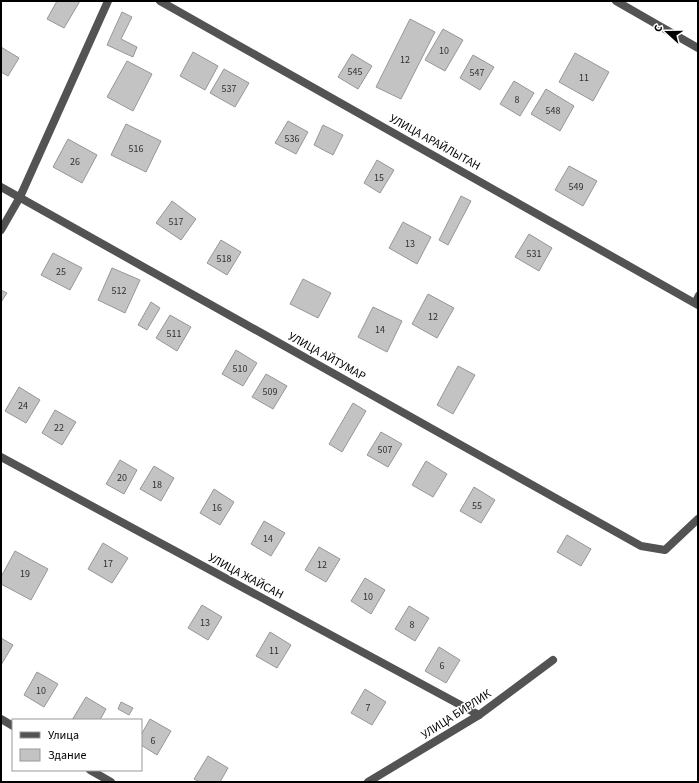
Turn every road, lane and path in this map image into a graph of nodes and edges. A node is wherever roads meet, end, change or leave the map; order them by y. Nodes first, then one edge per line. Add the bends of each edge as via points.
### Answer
1 (108, 1) edge
2 (160, 1) edge
3 (616, 1) edge
4 (698, 48) edge
5 (1, 187) edge
6 (20, 198) junction
7 (1, 230) edge
8 (697, 301) edge
9 (1, 457) edge
10 (698, 519) edge
11 (553, 660) dead end
12 (479, 716) junction
13 (1, 719) edge
14 (12, 725) edge
15 (92, 771) edge
16 (111, 782) edge
17 (368, 782) edge

1 - 6 street
2 - 8 street, УЛИЦА АРАЙЛЫТАН
3 - 4 street
5 - 6 street, УЛИЦА АЙТУМАР
6 - 7 street
6 - 10 street, УЛИЦА АЙТУМАР via 641,546 665,550
9 - 12 street, УЛИЦА ЖАЙСАН
11 - 12 street, УЛИЦА БИРЛИК
12 - 17 street, УЛИЦА БИРЛИК
13 - 14 street
15 - 16 street

